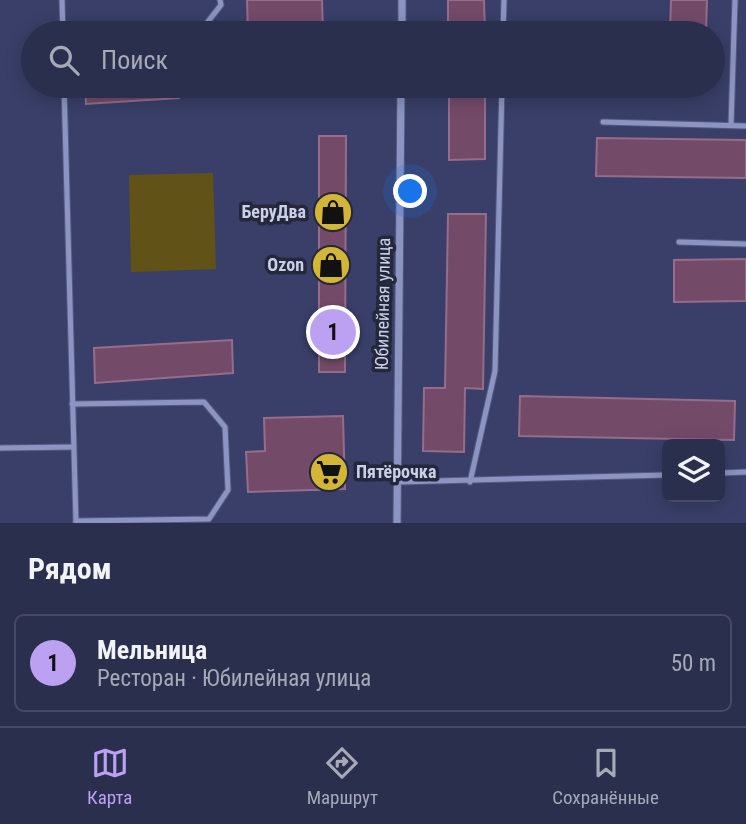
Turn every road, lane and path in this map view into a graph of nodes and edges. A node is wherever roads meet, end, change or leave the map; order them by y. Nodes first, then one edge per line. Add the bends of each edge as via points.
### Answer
1 (62, 0) edge
2 (220, 0) edge
3 (402, 0) edge
4 (504, 0) edge
5 (735, 0) edge
6 (63, 21) edge
7 (208, 21) edge
8 (402, 21) edge
9 (503, 21) edge
10 (64, 98) edge
11 (401, 98) edge
12 (502, 98) edge
13 (603, 122) dead end
14 (731, 125) junction
15 (746, 126) edge
16 (679, 242) dead end
17 (746, 244) edge
18 (72, 404) junction
19 (74, 447) junction
20 (0, 448) edge
21 (746, 472) edge
22 (725, 473) edge
23 (662, 475) edge
24 (397, 482) junction
25 (470, 482) junction
26 (76, 522) edge
27 (397, 523) edge

1 - 6 lane
2 - 7 lane
3 - 8 street
4 - 9 lane
5 - 14 lane
10 - 18 lane
11 - 24 street, Юбилейная улица
12 - 25 lane via 495,372
13 - 14 lane
14 - 15 lane
16 - 17 lane
18 - 19 lane
18 - 26 lane via 204,402 225,427 228,490 209,519
19 - 20 lane
19 - 26 lane
21 - 22 lane
23 - 25 lane
24 - 25 lane
24 - 27 street, Юбилейная улица

